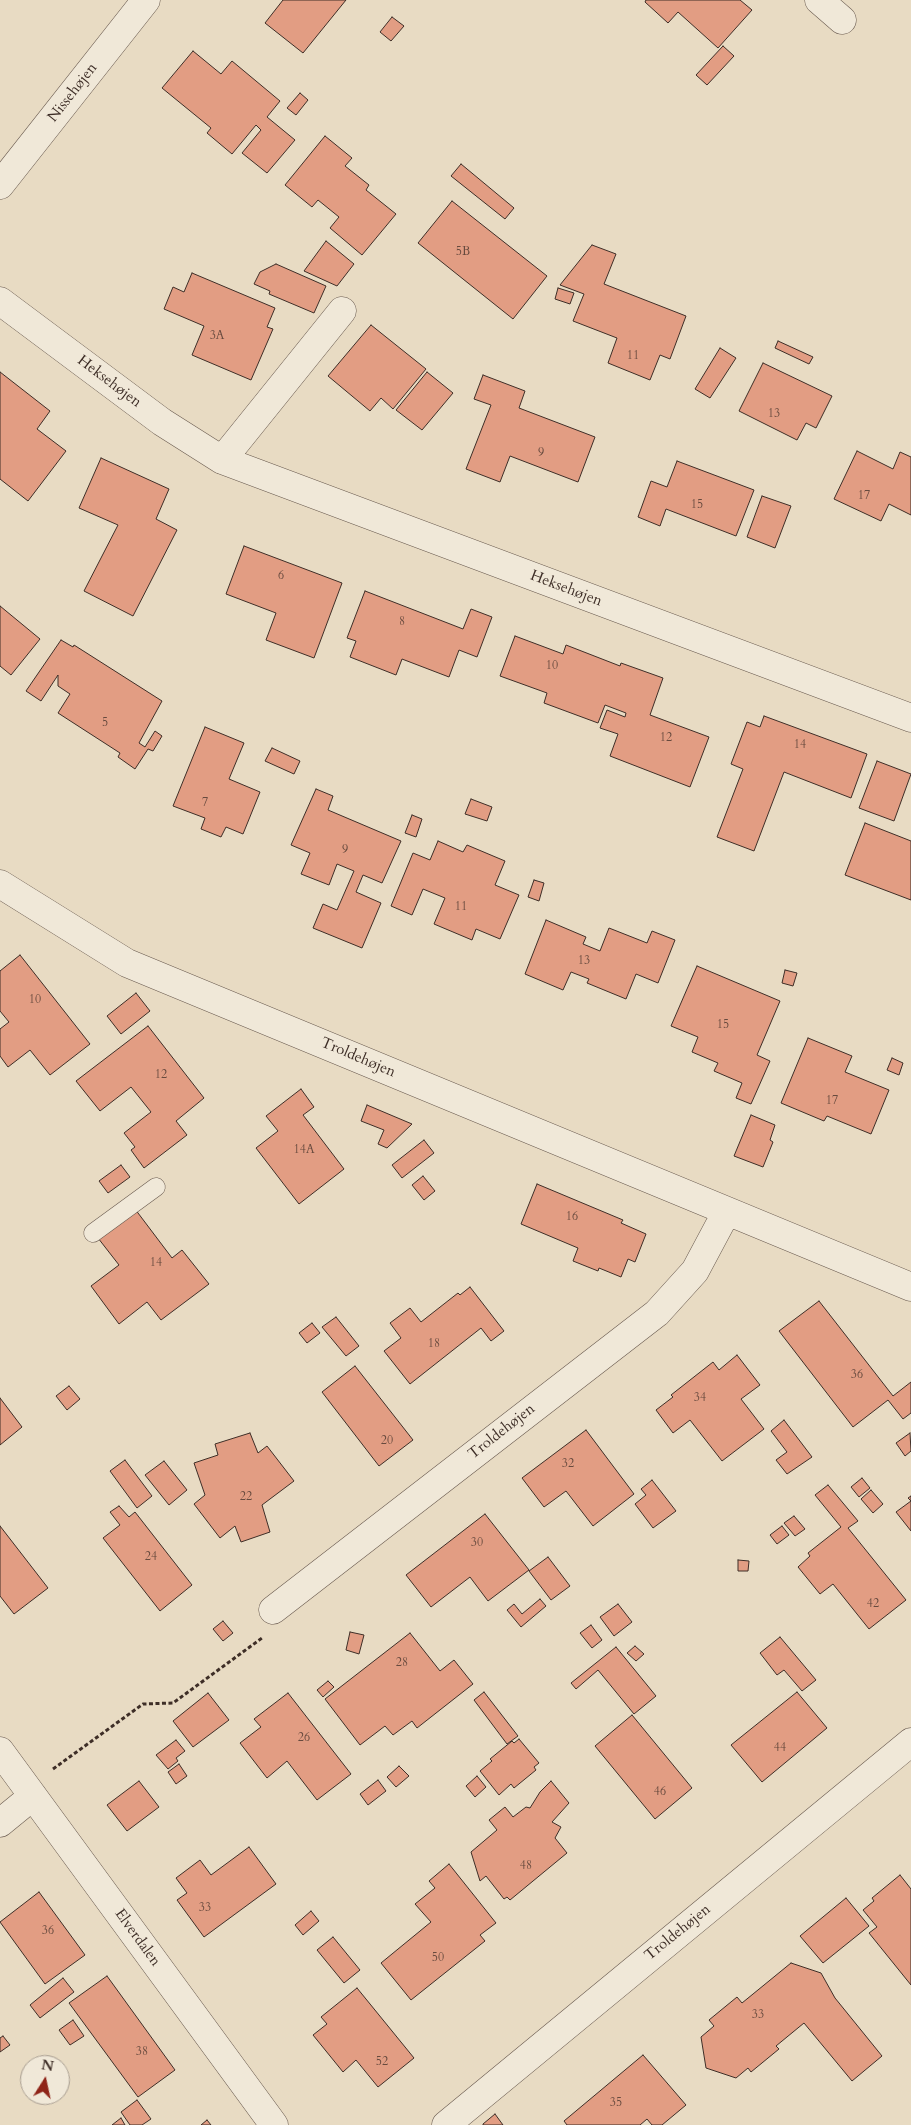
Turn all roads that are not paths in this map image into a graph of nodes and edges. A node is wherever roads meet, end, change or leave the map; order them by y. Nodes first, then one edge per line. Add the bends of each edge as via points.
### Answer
1 (146, 0) edge
2 (820, 0) edge
3 (842, 20) dead end
4 (0, 185) edge
5 (0, 301) edge
6 (342, 311) dead end
7 (222, 460) junction
8 (911, 718) edge
9 (0, 884) edge
10 (156, 1187) dead end
11 (727, 1211) junction
12 (93, 1233) dead end
13 (911, 1287) edge
14 (273, 1610) road end
15 (911, 1742) edge
16 (0, 1751) edge
17 (33, 1796) junction
18 (0, 1823) edge
19 (274, 2125) edge
20 (446, 2125) edge

1 - 4 street, Nissehøjen
2 - 3 street
5 - 7 street, Heksehøjen via 162,422
6 - 7 street
7 - 8 street, Heksehøjen
9 - 11 street, Troldehøjen via 127,962
10 - 12 lane
11 - 13 street, Troldehøjen
11 - 14 street, Troldehøjen via 695,1271 657,1313
15 - 20 street, Troldehøjen
16 - 17 street, Elverdalen
17 - 18 street
17 - 19 street, Elverdalen

